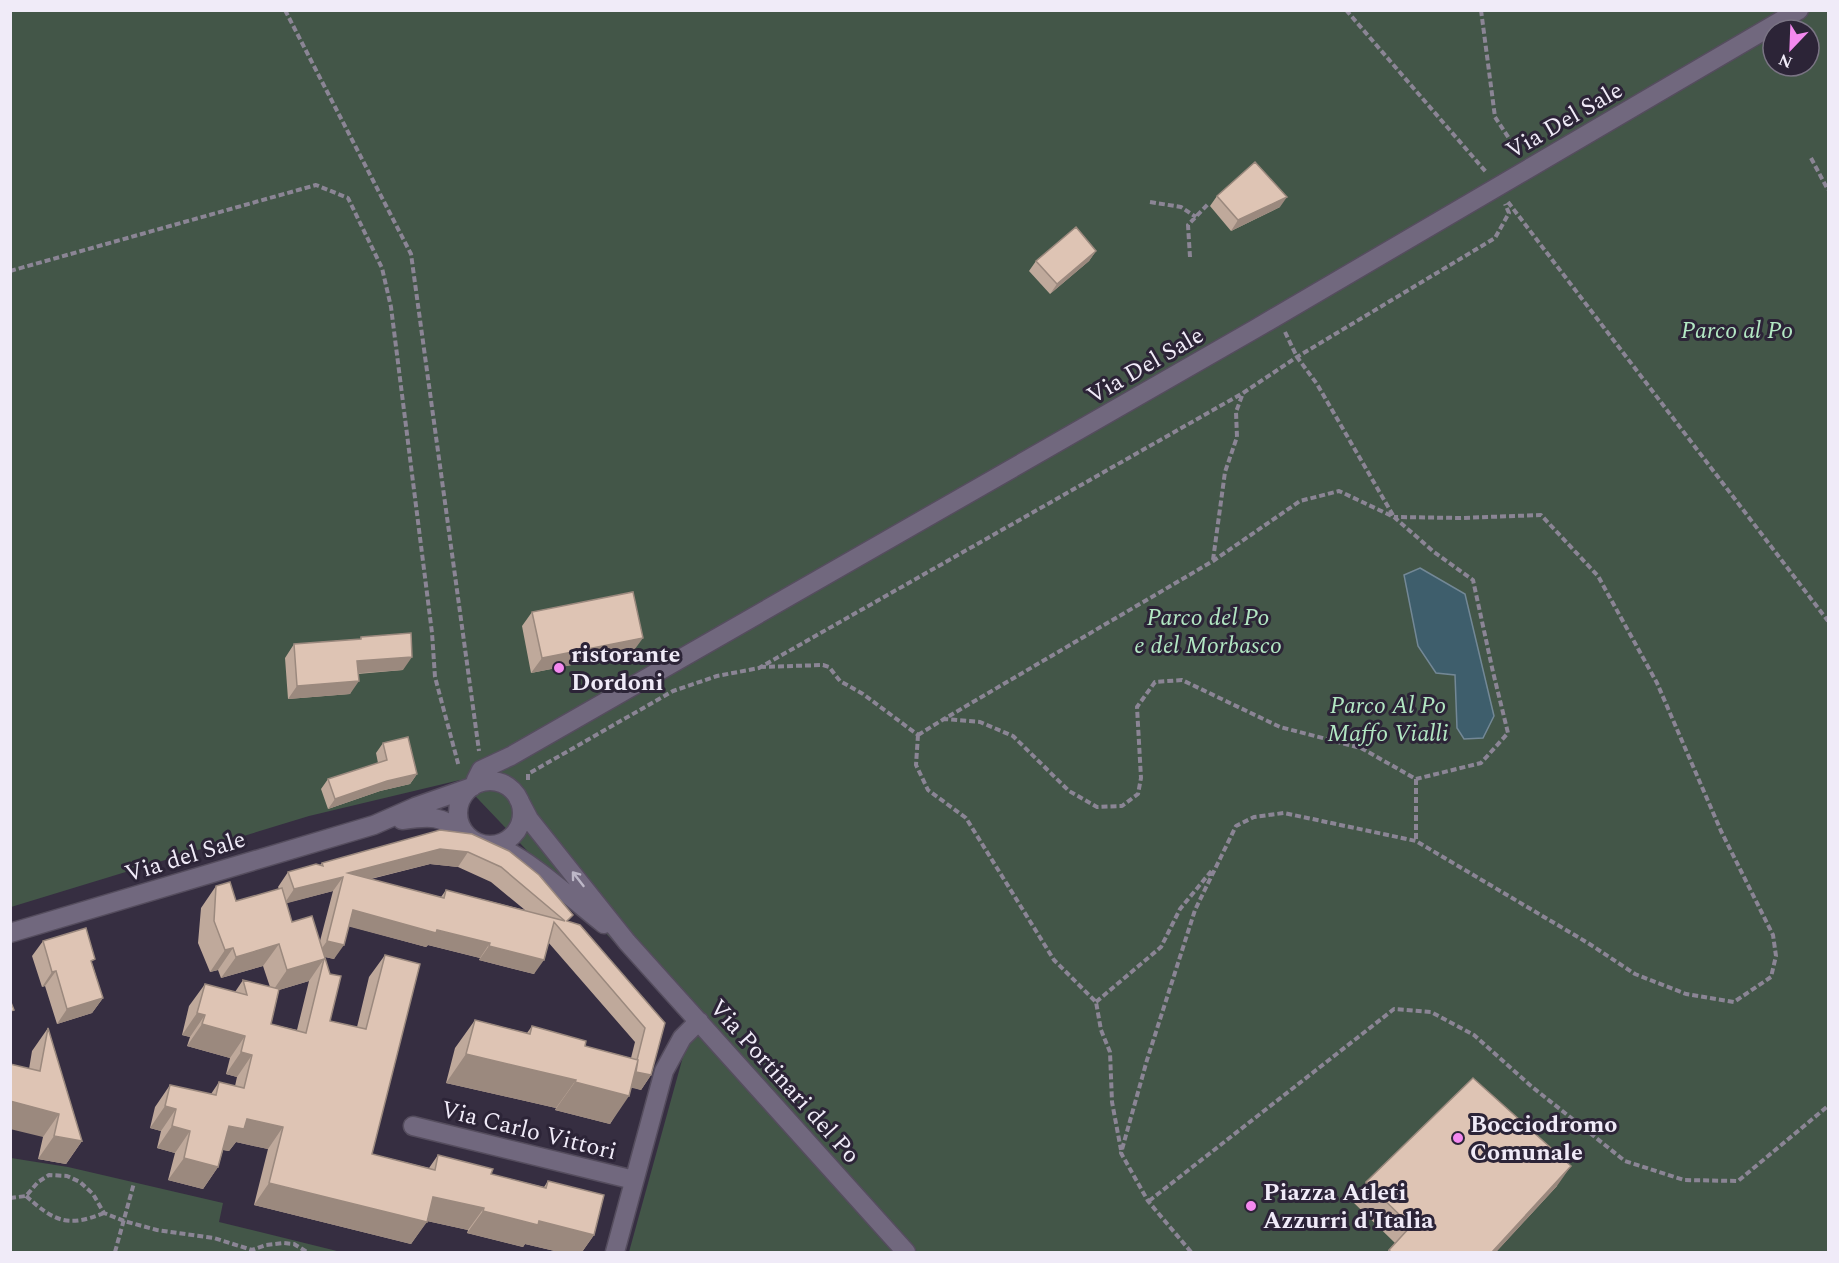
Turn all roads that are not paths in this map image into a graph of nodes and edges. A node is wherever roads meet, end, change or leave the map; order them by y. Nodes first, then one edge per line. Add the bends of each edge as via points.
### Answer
1 (1799, 10) edge
2 (511, 756) junction
3 (477, 781) junction
4 (517, 790) junction
5 (374, 825) junction
6 (464, 832) junction
7 (495, 845) junction
8 (10, 933) edge
9 (627, 942) junction
10 (699, 1021) junction
11 (413, 1126) dead end
12 (634, 1180) junction
13 (615, 1252) edge
14 (906, 1252) edge

1 - 2 street, Via Del Sale via 1277,317
2 - 3 street, Via del Sale
2 - 4 street via 495,779
3 - 4 street, Via del Sale
3 - 5 street, Via del Sale
3 - 6 street via 459,803 459,823
4 - 7 street via 522,818 513,836
9 -> 4 street, Via Portinari del Po via 530,819
5 - 6 street, Via del Sale via 430,816 449,821
5 - 8 street, Via del Sale
6 - 7 street, Via del Sale via 478,843
7 - 9 street, Via Portinari del Po via 527,863
9 - 10 street, Via Portinari del Po
10 - 12 street, Via Carlo Vittori via 682,1038 664,1071
10 - 14 street, Via Portinari del Po
11 - 12 street, Via Carlo Vittori
12 - 13 street, Via Carlo Vittori

